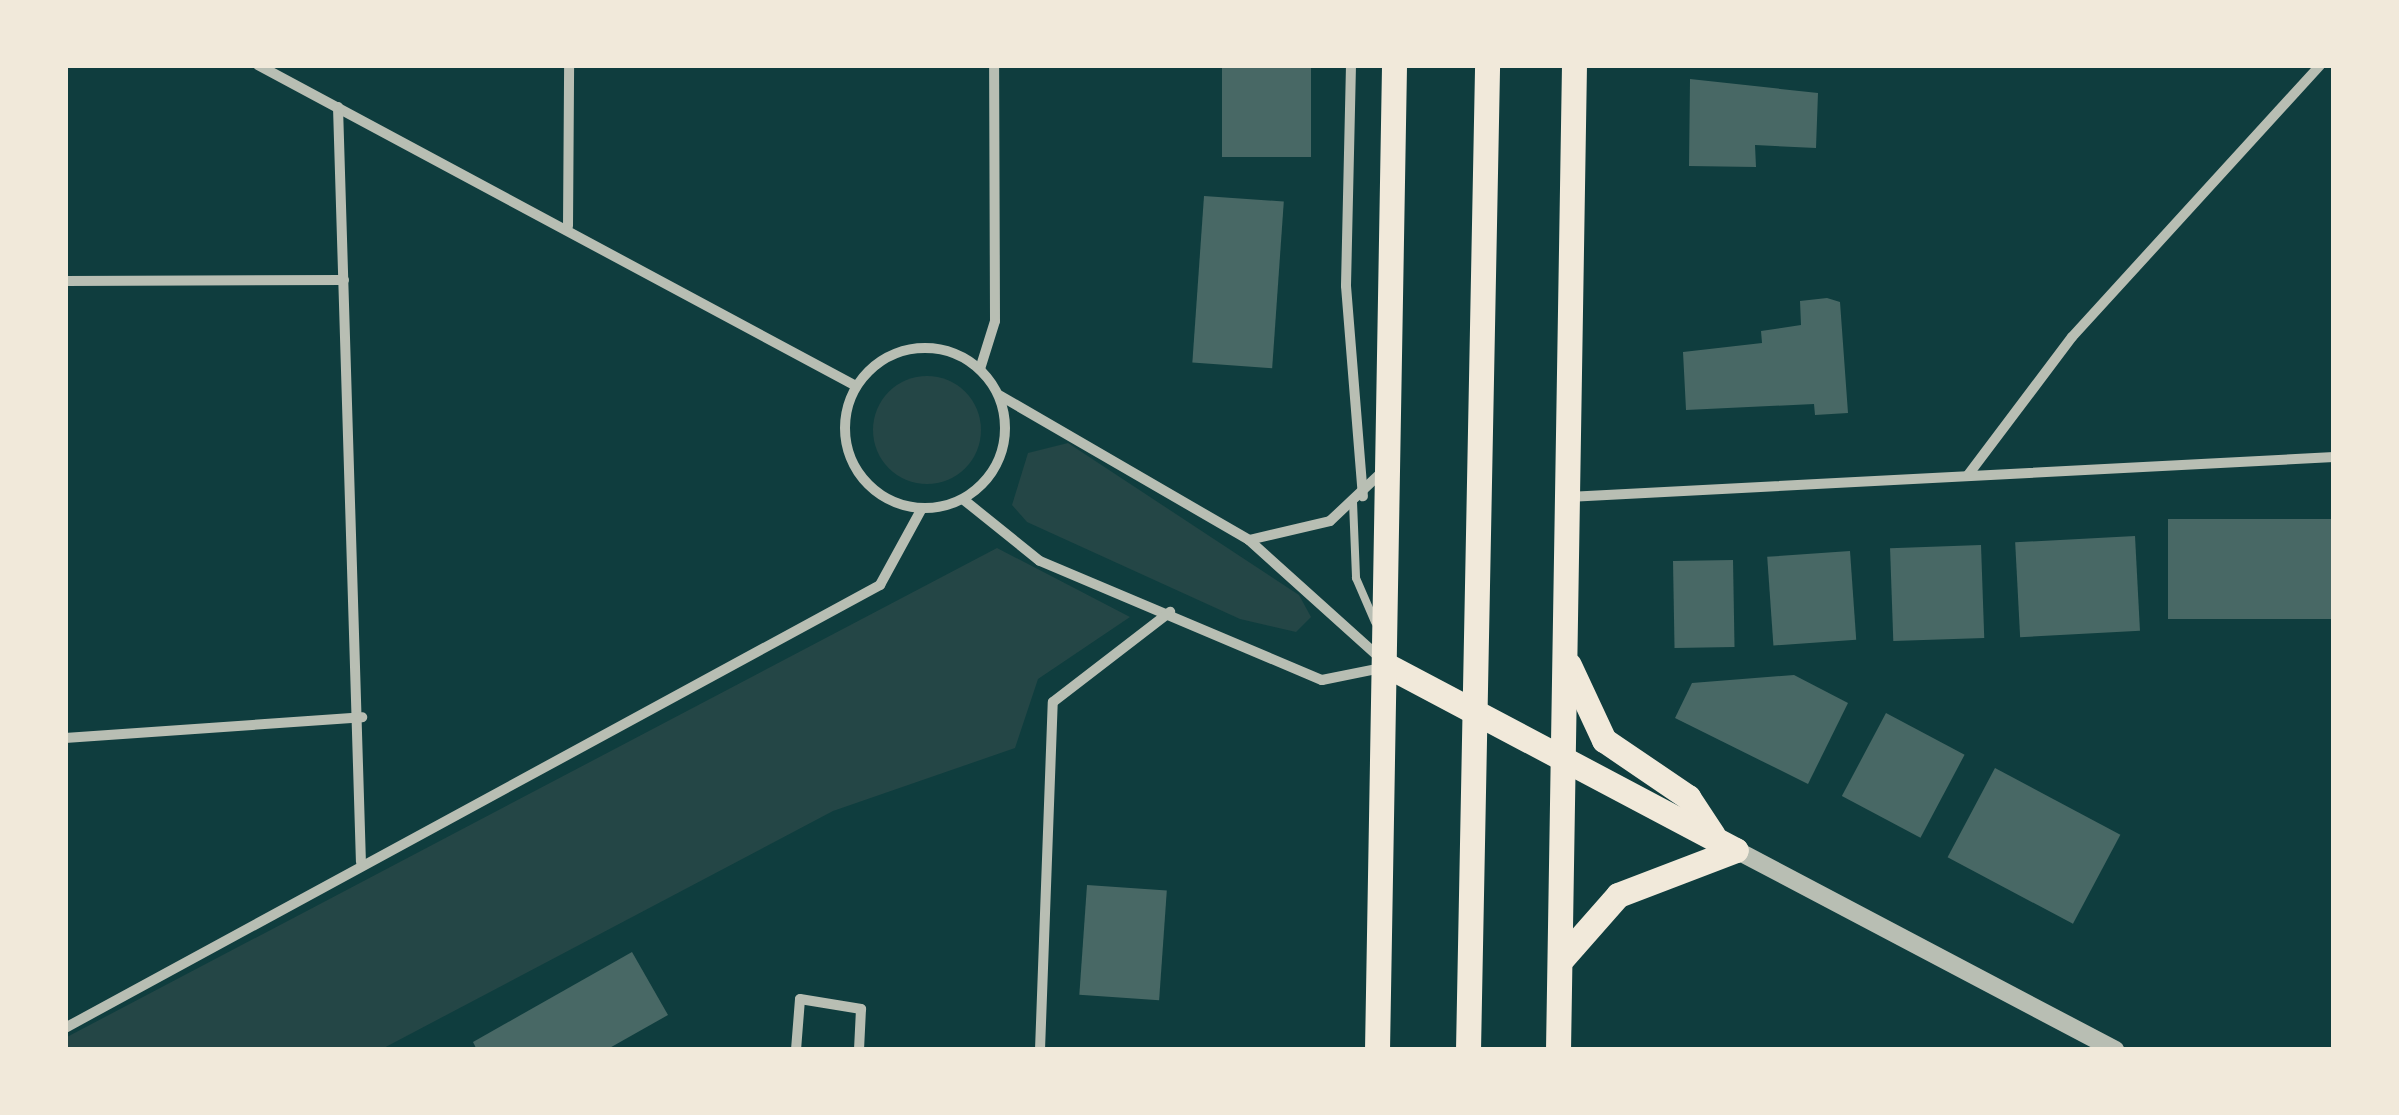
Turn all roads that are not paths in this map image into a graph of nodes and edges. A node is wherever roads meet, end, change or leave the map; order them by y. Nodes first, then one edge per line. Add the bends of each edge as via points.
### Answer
1 (258, 65) edge
2 (569, 65) edge
3 (994, 65) edge
4 (1351, 65) edge
5 (1394, 65) edge
6 (1486, 65) edge
7 (1574, 65) edge
8 (2316, 67) edge
9 (338, 107) junction
10 (568, 226) junction
11 (344, 280) junction
12 (65, 281) edge
13 (980, 369) junction
14 (856, 386) junction
15 (999, 395) junction
16 (2334, 457) edge
17 (1390, 463) junction
18 (1968, 475) junction
19 (1568, 497) junction
20 (1358, 499) junction
21 (964, 500) junction
22 (922, 510) junction
23 (1248, 540) junction
24 (1170, 612) junction
25 (1562, 650) junction
26 (1390, 660) junction
27 (362, 716) junction
28 (65, 738) edge
29 (1564, 759) junction
30 (1726, 845) junction
31 (362, 862) junction
32 (1560, 960) junction
33 (65, 1028) edge
34 (796, 1050) edge
35 (859, 1050) edge
36 (1040, 1050) edge
37 (1377, 1050) edge
38 (1468, 1050) edge
39 (1558, 1050) edge
40 (2116, 1050) edge

1 - 9 street
2 - 10 street
3 - 13 street via 995,321
4 - 20 street via 1346,286
5 - 17 main road
6 - 38 main road
7 - 19 main road
8 - 18 street via 2072,338
9 - 10 street
9 - 11 street
10 - 14 street
11 - 12 street
11 - 27 street
13 - 14 street via 952,352 906,350
13 - 15 street
14 - 22 street via 844,419 857,474 876,494
15 - 21 street via 1001,456
15 - 23 street
16 - 18 street
17 - 20 street
17 - 26 main road
18 - 19 street
19 - 25 main road
20 - 23 street via 1302,532
20 - 26 lane via 1356,578
21 - 22 street
21 - 24 street via 1040,560
22 - 31 street via 880,585
23 - 26 street
24 - 26 street via 1322,680
24 - 36 street via 1053,702
25 - 29 main road
25 - 30 main road via 1604,740 1688,797
26 - 29 main road via 1412,684
26 - 37 main road via 1380,759
27 - 28 street
27 - 31 street
29 - 30 main road
29 - 32 main road
30 - 32 main road via 1618,895
30 - 40 street
31 - 33 street
32 - 39 main road
34 - 35 street via 800,999 861,1009

